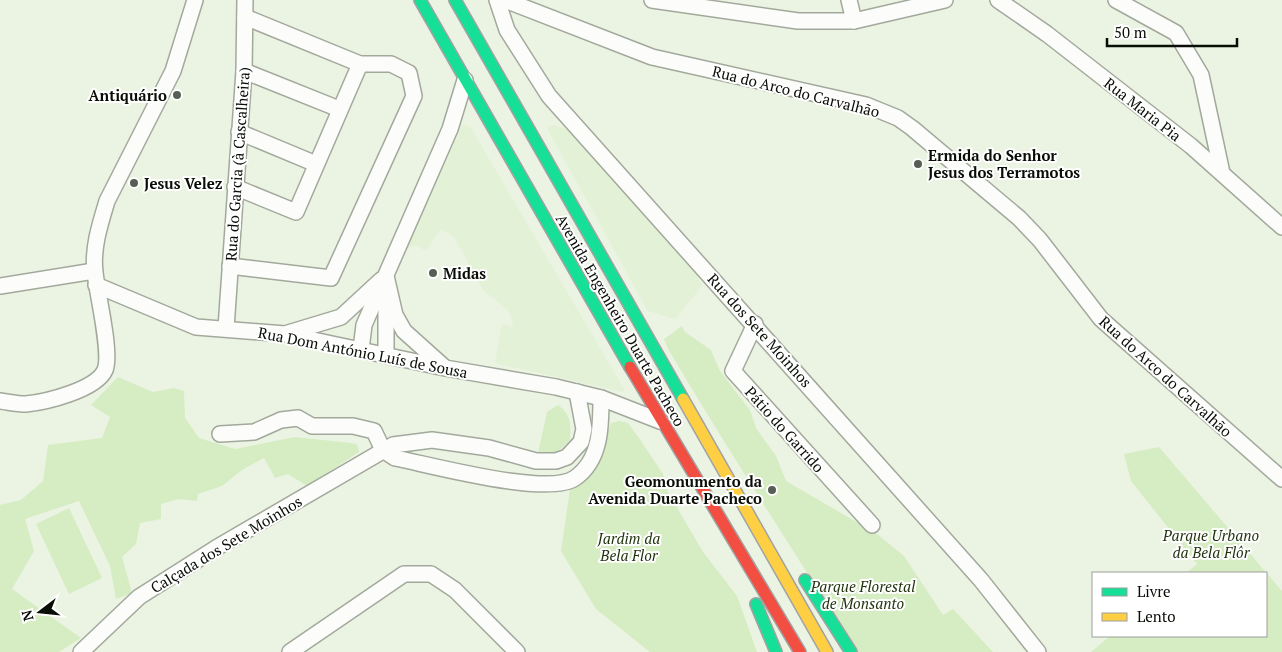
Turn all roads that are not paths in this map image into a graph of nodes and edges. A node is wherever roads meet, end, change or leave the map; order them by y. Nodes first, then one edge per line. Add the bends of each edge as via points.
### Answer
1 (195, 0) edge
2 (245, 0) edge
3 (420, 0) edge
4 (456, 0) edge
5 (497, 0) edge
6 (505, 0) edge
7 (652, 0) edge
8 (849, 0) edge
9 (945, 0) edge
10 (998, 0) edge
11 (1116, 0) edge
12 (245, 17) junction
13 (854, 21) junction
14 (360, 64) junction
15 (244, 71) junction
16 (465, 80) junction
17 (339, 110) junction
18 (240, 132) junction
19 (316, 164) junction
20 (1222, 173) junction
21 (235, 187) junction
22 (1282, 228) edge
23 (230, 266) junction
24 (386, 276) junction
25 (95, 278) junction
26 (0, 286) edge
27 (755, 324) junction
28 (226, 328) junction
29 (285, 334) junction
30 (361, 349) junction
31 (386, 355) junction
32 (445, 368) junction
33 (577, 392) junction
34 (602, 398) junction
35 (0, 401) edge
36 (663, 422) junction
37 (220, 434) dead end
38 (382, 450) junction
39 (1282, 479) edge
40 (745, 511) junction
41 (872, 525) dead end
42 (724, 526) junction
43 (784, 554) dead end
44 (798, 568) dead end
45 (81, 652) edge
46 (290, 652) edge
47 (517, 652) edge
48 (776, 652) edge
49 (800, 652) edge
50 (827, 652) edge
51 (851, 652) edge
52 (1038, 652) edge

1 - 25 street via 173,71 107,202 97,240
2 - 12 street, Rua do Garcia (à Cascalheira)
3 - 16 highway, Avenida Engenheiro Duarte Pacheco
4 - 40 highway, Avenida Engenheiro Duarte Pacheco
5 - 27 street, Rua dos Sete Moinhos via 507,30 549,96
6 - 39 street, Rua do Arco do Carvalhão via 652,57 866,105 898,118 1019,218 1040,240 1100,319
7 - 13 street via 798,21
8 - 13 street
9 - 13 street
10 - 20 street, Rua Maria Pia via 1047,34
11 - 20 street via 1176,32 1201,75
12 - 14 street
12 - 15 street, Rua do Garcia (à Cascalheira)
14 - 17 street
14 - 23 street via 391,64 409,73 414,96 331,278
15 - 17 street
15 - 18 street, Rua do Garcia (à Cascalheira)
16 - 24 street via 450,130
16 - 36 highway, Avenida Engenheiro Duarte Pacheco
17 - 19 street
18 - 19 street
18 - 21 street, Rua do Garcia (à Cascalheira)
19 - 21 street via 296,212
20 - 22 street, Rua Maria Pia
21 - 23 street, Rua do Garcia (à Cascalheira)
23 - 28 street, Rua do Garcia (à Cascalheira)
24 - 29 street via 341,317
24 - 30 street via 364,325
24 - 31 street
24 - 32 street via 395,315 404,331
25 - 26 street
25 - 28 street, Rua Dom António Luís de Sousa via 196,327
25 - 35 street via 107,362 98,380 82,389 36,402
27 - 41 street, Pátio do Garrido via 733,371
27 - 52 street, Rua dos Sete Moinhos via 981,580
28 - 29 street, Rua Dom António Luís de Sousa
29 - 30 street, Rua Dom António Luís de Sousa
30 - 31 street, Rua Dom António Luís de Sousa
31 - 32 street, Rua Dom António Luís de Sousa
32 - 33 street, Rua Dom António Luís de Sousa
33 - 34 street, Rua Dom António Luís de Sousa
33 - 38 street via 584,429 581,442 567,457 556,461 536,462 489,448 432,440 393,445
34 - 36 street, Rua Dom António Luís de Sousa
34 - 38 street via 601,431 591,458 578,476 562,483 527,484 395,458
36 - 42 highway, Avenida Engenheiro Duarte Pacheco
37 - 38 street via 254,432 281,420 298,418 312,426 353,426 374,431
38 - 45 street, Calçada dos Sete Moinhos via 139,597
40 - 43 highway
40 - 50 highway, Avenida Engenheiro Duarte Pacheco
42 - 48 highway
42 - 49 highway, Avenida Engenheiro Duarte Pacheco
44 - 51 highway
46 - 47 street via 404,574 431,574 454,590

